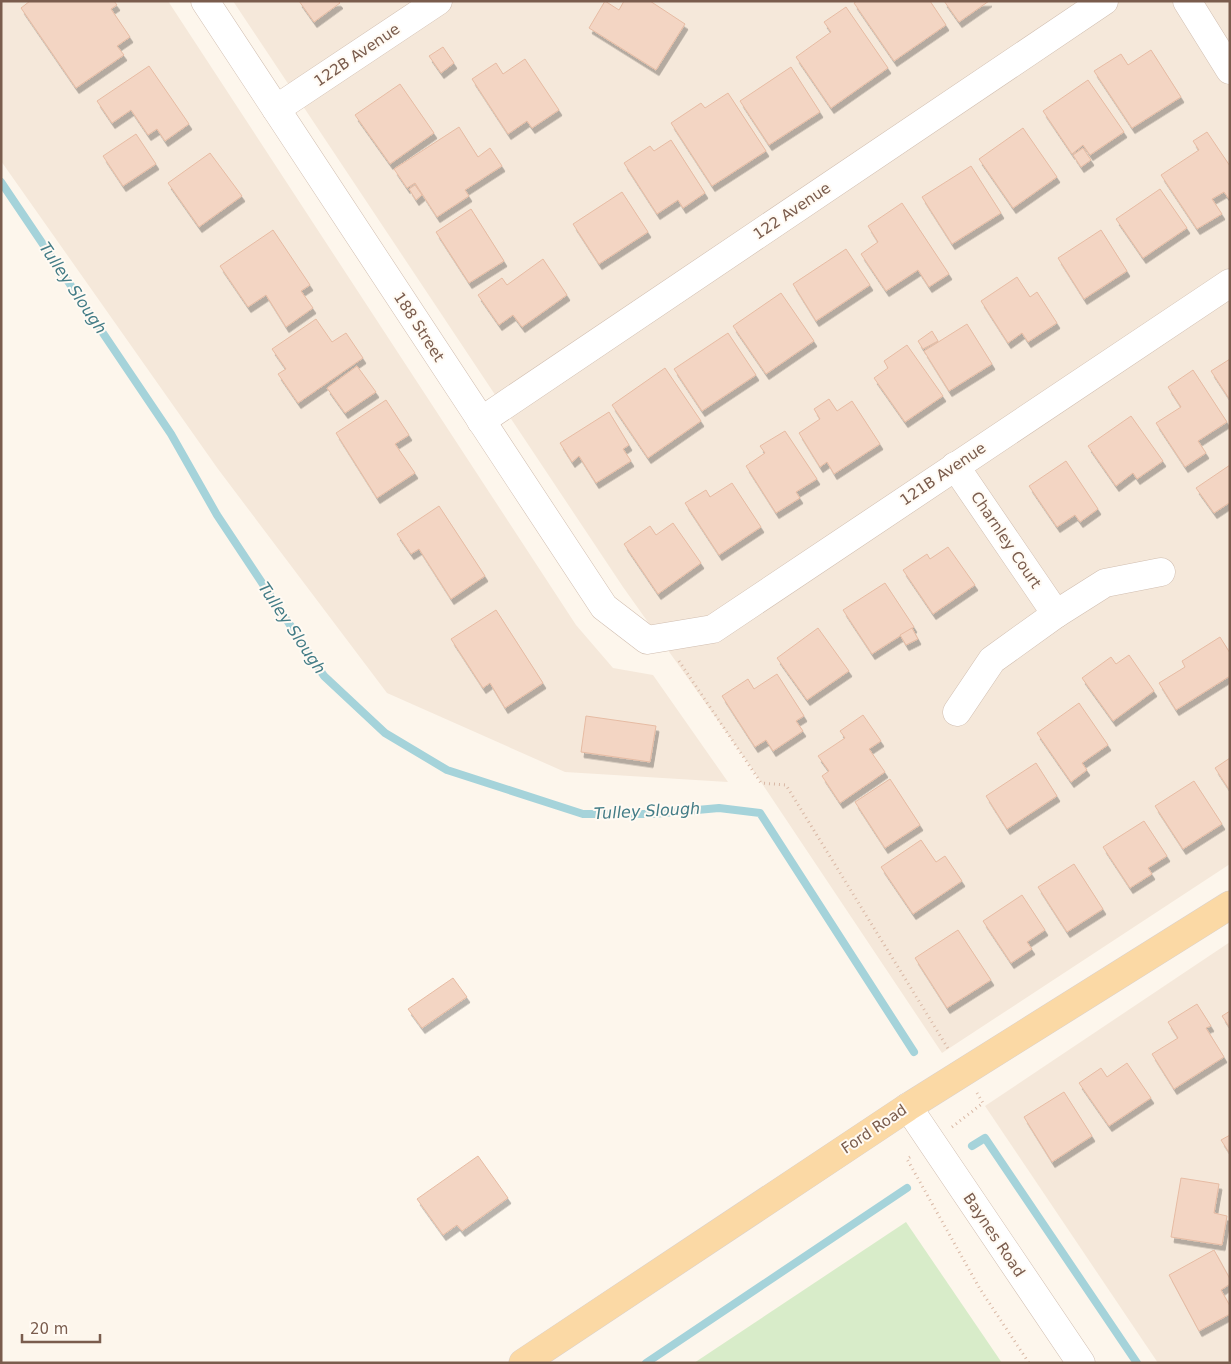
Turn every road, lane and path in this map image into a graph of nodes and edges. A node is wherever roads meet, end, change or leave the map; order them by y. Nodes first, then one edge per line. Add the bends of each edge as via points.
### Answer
1 (205, 1) edge
2 (438, 1) edge
3 (1104, 1) edge
4 (1187, 1) edge
5 (1230, 70) edge
6 (276, 109) junction
7 (1230, 283) edge
8 (481, 421) junction
9 (955, 466) junction
10 (1161, 572) dead end
11 (1056, 614) junction
12 (655, 638) junction
13 (957, 712) dead end
14 (1230, 905) edge
15 (950, 1051) dead end
16 (908, 1107) junction
17 (907, 1159) dead end
18 (524, 1363) edge
19 (1029, 1363) edge
20 (1081, 1363) edge

1 - 6 street, 188 Street
2 - 6 street, 122B Avenue
3 - 8 street, 122 Avenue
4 - 5 street
6 - 8 street, 188 Street
7 - 9 street, 121B Avenue
8 - 12 street, 188 Street via 604,607
9 - 11 street, Charnley Court
9 - 12 street, 121B Avenue via 713,629
10 - 11 street via 1105,583
11 - 13 street via 992,660
12 - 15 path via 761,783 786,785
14 - 16 main road, Ford Road
16 - 18 main road, Ford Road
16 - 20 street, Baynes Road
17 - 19 path via 980,1289

